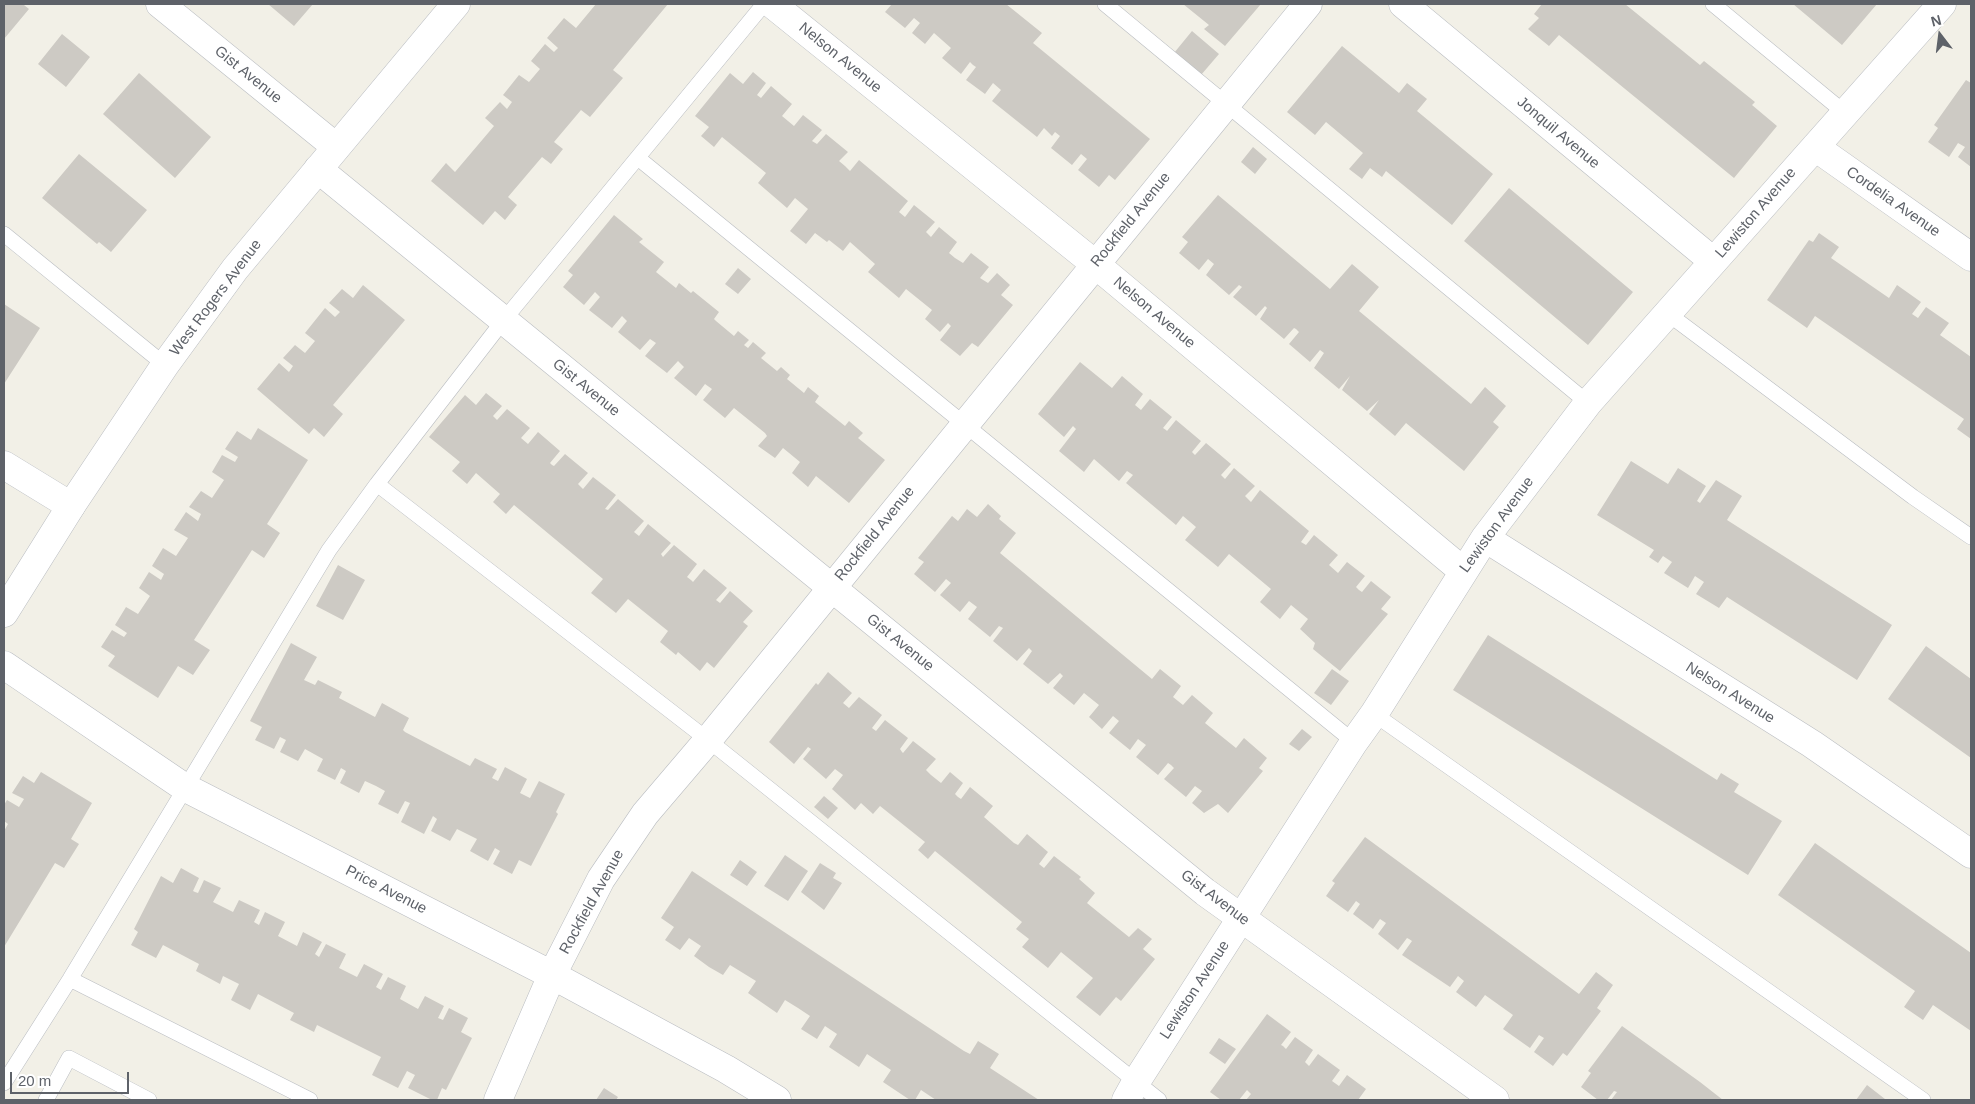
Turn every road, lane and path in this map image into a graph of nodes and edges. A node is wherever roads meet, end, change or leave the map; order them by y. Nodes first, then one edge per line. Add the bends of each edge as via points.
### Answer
1 (160, 4) edge
2 (456, 4) edge
3 (764, 4) edge
4 (772, 4) edge
5 (1105, 4) edge
6 (1308, 4) edge
7 (1403, 4) edge
8 (1713, 4) edge
9 (1942, 4) edge
10 (1226, 104) junction
11 (1845, 113) junction
12 (336, 147) junction
13 (1815, 147) junction
14 (638, 158) junction
15 (318, 169) junction
16 (4, 234) edge
17 (1971, 257) edge
18 (1713, 261) junction
19 (1095, 264) junction
20 (1667, 313) junction
21 (503, 321) junction
22 (165, 365) junction
23 (1588, 403) junction
24 (964, 425) junction
25 (4, 465) edge
26 (377, 484) junction
27 (71, 506) junction
28 (1971, 537) edge
29 (1485, 538) junction
30 (1463, 571) junction
31 (831, 587) junction
32 (4, 613) edge
33 (4, 665) edge
34 (1374, 714) junction
35 (708, 740) junction
36 (1354, 742) junction
37 (184, 787) junction
38 (1971, 854) edge
39 (1241, 918) junction
40 (552, 975) junction
41 (70, 979) junction
42 (4, 1083) edge
43 (1131, 1091) edge
44 (46, 1100) edge
45 (149, 1100) edge
46 (310, 1100) edge
47 (498, 1100) edge
48 (777, 1100) edge
49 (1159, 1100) edge
50 (1494, 1100) edge
51 (1923, 1100) edge

1 - 12 street, Gist Avenue
2 - 12 street, West Rogers Avenue
3 - 14 lane
4 - 19 street, Nelson Avenue
5 - 10 lane
6 - 10 street, Rockfield Avenue
7 - 18 street, Jonquil Avenue
8 - 11 lane
9 - 11 street, Lewiston Avenue
10 - 19 street, Rockfield Avenue
10 - 23 lane
11 - 13 street, Lewiston Avenue
12 - 15 street, West Rogers Avenue
13 - 17 street, Cordelia Avenue
13 - 18 street, Lewiston Avenue
14 - 21 lane
14 - 24 lane
15 - 21 street, Gist Avenue
15 - 22 street, West Rogers Avenue via 235,270
16 - 22 lane
18 - 20 street, Lewiston Avenue
19 - 24 street, Rockfield Avenue
19 - 30 street, Nelson Avenue
20 - 23 street, Lewiston Avenue
20 - 28 lane
21 - 26 lane
21 - 31 street, Gist Avenue
22 - 27 street, West Rogers Avenue
23 - 29 street, Lewiston Avenue
24 - 31 street, Rockfield Avenue
24 - 36 lane
25 - 27 street
26 - 35 lane
26 - 37 lane via 329,550
27 - 32 street, West Rogers Avenue
29 - 30 street, Lewiston Avenue
29 - 38 street, Nelson Avenue via 1812,744
30 - 34 street, Lewiston Avenue
31 - 35 street, Rockfield Avenue
31 - 39 street, Gist Avenue
33 - 37 street, Price Avenue
34 - 36 street, Lewiston Avenue
34 - 51 lane
35 - 40 street, Rockfield Avenue via 645,814 601,879
35 - 43 lane
36 - 39 street, Lewiston Avenue
37 - 40 street, Price Avenue
37 - 41 lane
39 - 43 street, Lewiston Avenue
39 - 50 street, Gist Avenue
40 - 47 street, Rockfield Avenue
40 - 48 street, Price Avenue
41 - 42 lane
41 - 46 lane
43 - 49 lane
44 - 45 lane via 68,1058

